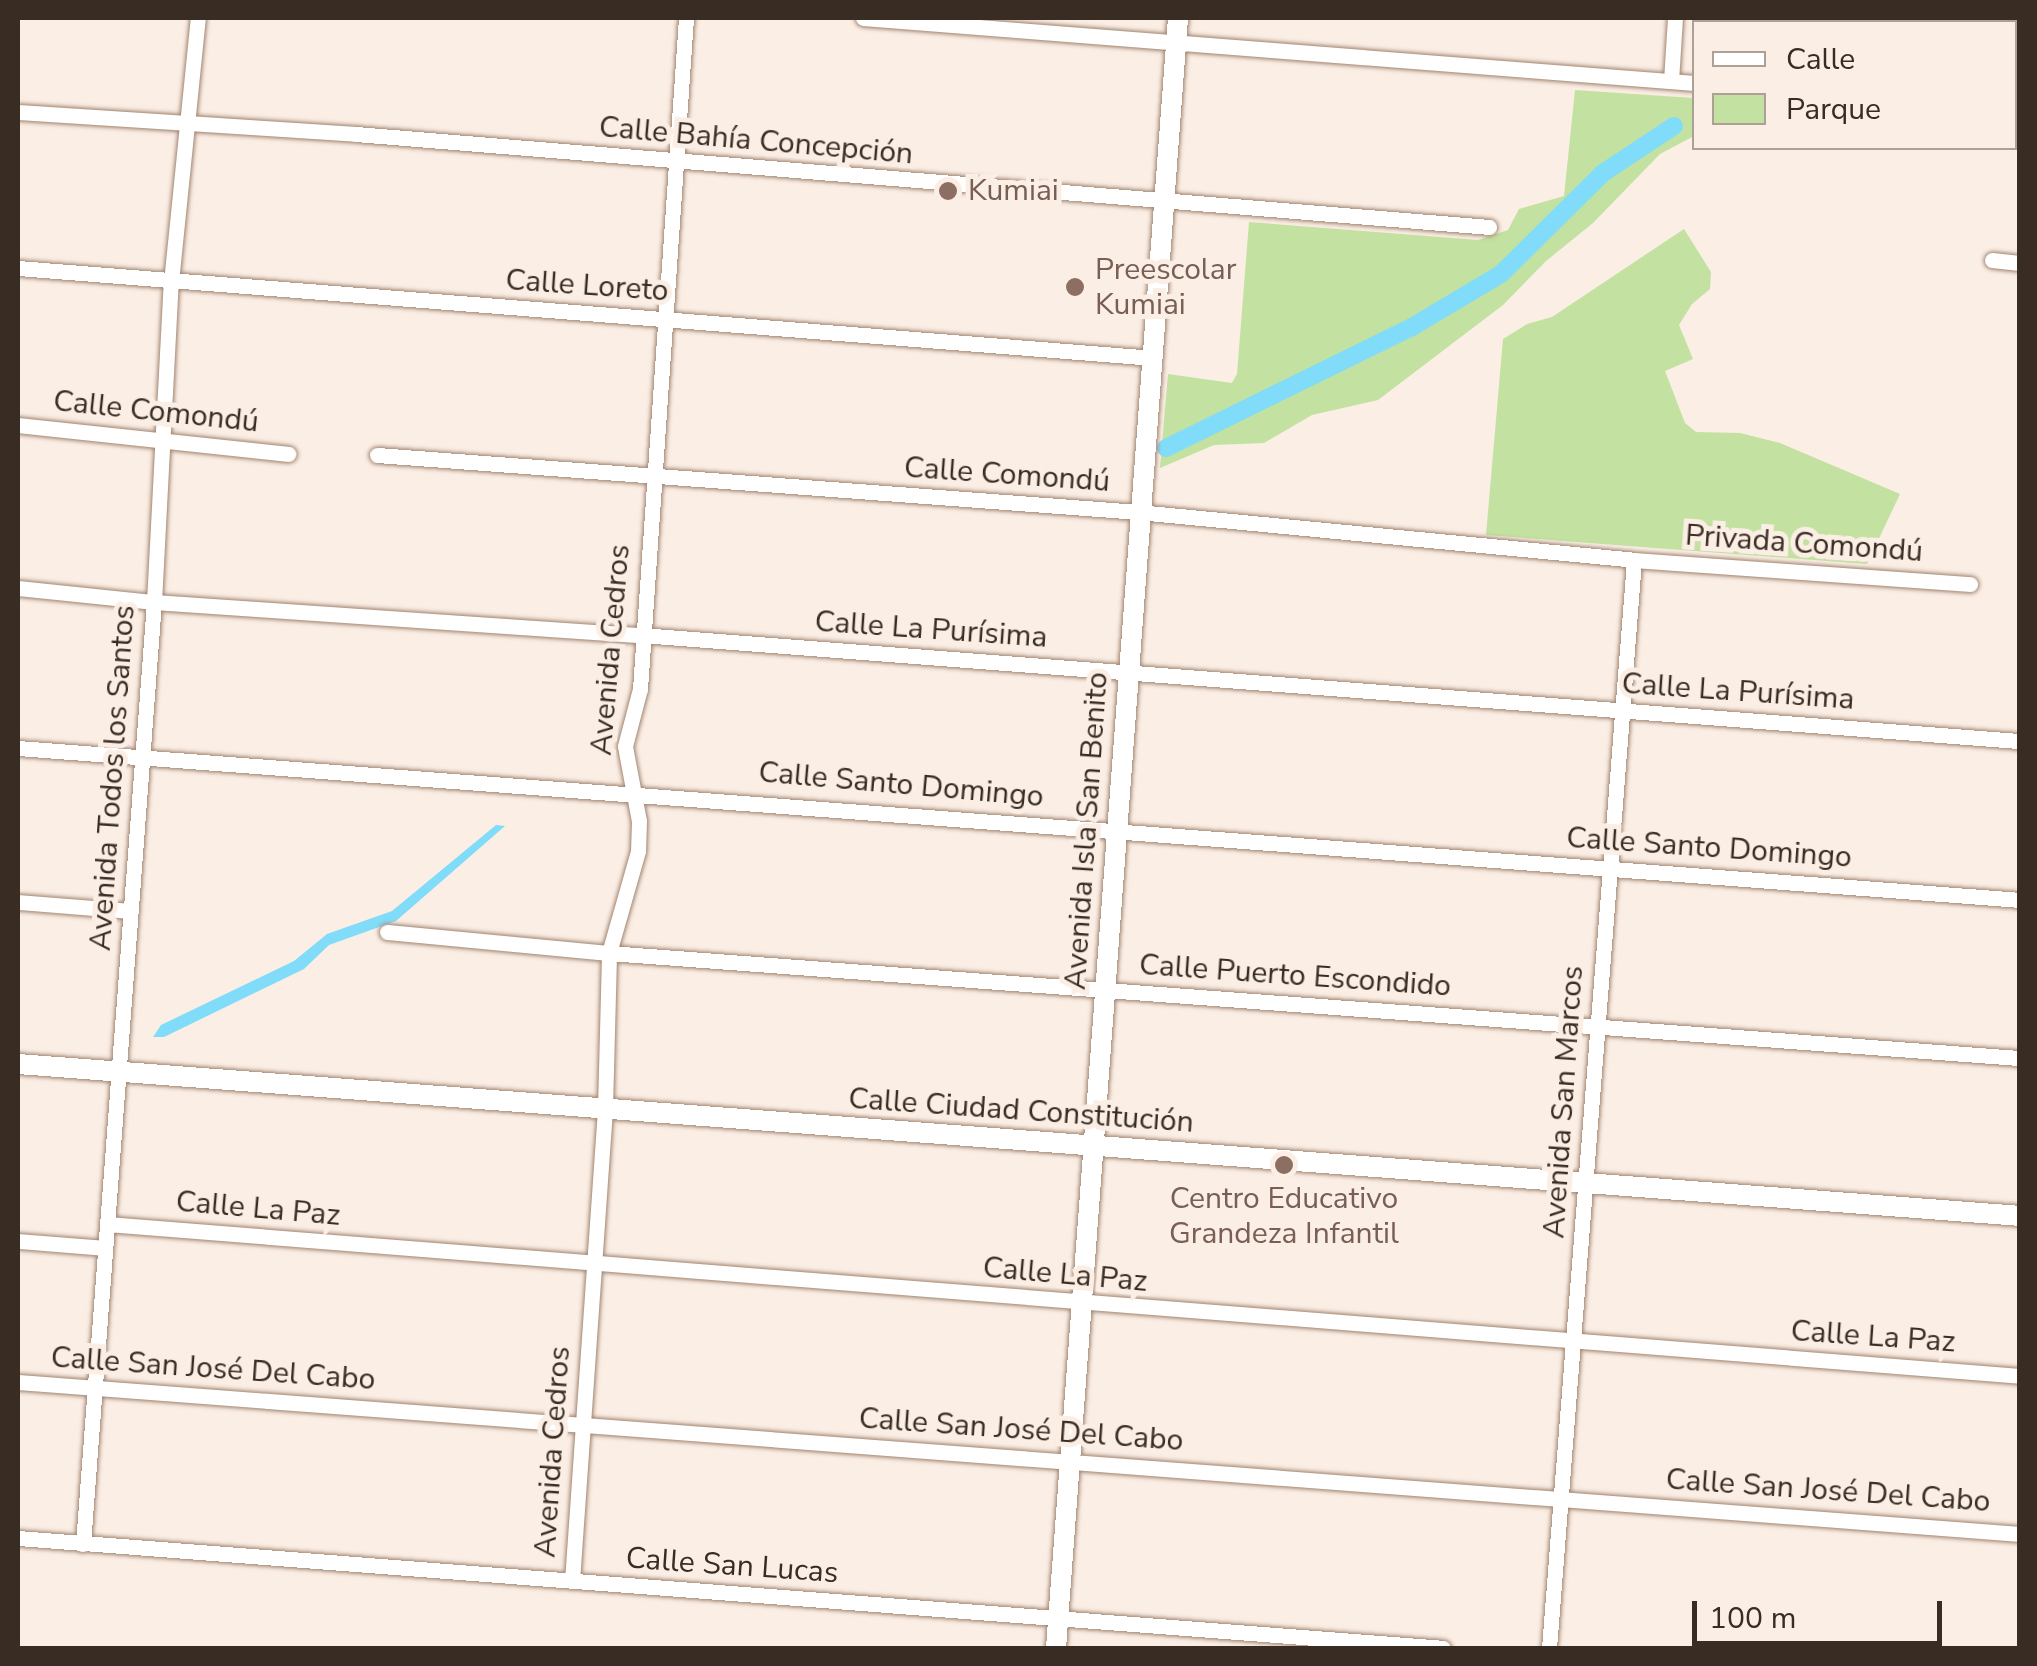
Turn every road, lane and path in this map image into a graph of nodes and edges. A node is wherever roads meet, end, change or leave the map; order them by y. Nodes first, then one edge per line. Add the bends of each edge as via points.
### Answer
1 (198, 18) edge
2 (686, 18) edge
3 (863, 18) edge
4 (1178, 18) edge
5 (1676, 18) edge
6 (1176, 43) junction
7 (1671, 81) junction
8 (1692, 83) edge
9 (18, 112) edge
10 (188, 124) junction
11 (679, 162) junction
12 (1164, 202) junction
13 (1489, 227) dead end
14 (1992, 260) dead end
15 (2020, 263) edge
16 (18, 268) edge
17 (171, 282) junction
18 (662, 318) junction
19 (1152, 358) junction
20 (18, 425) edge
21 (163, 439) junction
22 (288, 454) dead end
23 (376, 456) dead end
24 (653, 477) junction
25 (1138, 512) junction
26 (1634, 560) junction
27 (1970, 584) dead end
28 (18, 588) edge
29 (154, 602) junction
30 (641, 634) junction
31 (1130, 673) junction
32 (1622, 711) junction
33 (2020, 742) edge
34 (18, 748) edge
35 (142, 758) junction
36 (630, 792) junction
37 (1118, 830) junction
38 (1610, 868) junction
39 (2020, 900) edge
40 (18, 902) edge
41 (130, 910) junction
42 (387, 932) dead end
43 (610, 954) junction
44 (1105, 989) junction
45 (1597, 1028) junction
46 (2020, 1058) edge
47 (18, 1064) edge
48 (118, 1072) junction
49 (605, 1108) junction
50 (1094, 1146) junction
51 (1585, 1184) junction
52 (2020, 1216) edge
53 (107, 1224) junction
54 (18, 1241) edge
55 (105, 1248) junction
56 (594, 1264) junction
57 (1082, 1304) junction
58 (1572, 1342) junction
59 (2020, 1376) edge
60 (18, 1382) edge
61 (94, 1388) junction
62 (583, 1425) junction
63 (1071, 1461) junction
64 (1560, 1499) junction
65 (2020, 1534) edge
66 (18, 1538) edge
67 (82, 1544) junction
68 (572, 1581) junction
69 (1060, 1619) junction
70 (1056, 1648) edge
71 (1443, 1648) edge
72 (1549, 1648) edge

1 - 10 street, Avenida Todos los Santos
2 - 11 street, Avenida Cedros
3 - 6 street
4 - 6 street, Avenida Isla San Benito
5 - 7 street
6 - 7 street
6 - 12 street, Avenida Isla San Benito
7 - 8 street
9 - 10 street, Calle Bahía Concepción
10 - 11 street, Calle Bahía Concepción
10 - 17 street, Avenida Todos los Santos
11 - 12 street, Calle Bahía Concepción
11 - 18 street, Avenida Cedros
12 - 13 street, Calle Bahía Concepción
12 - 19 street, Avenida Isla San Benito
14 - 15 street
16 - 17 street, Calle Loreto
17 - 18 street, Calle Loreto
17 - 21 street, Avenida Todos los Santos
18 - 19 street, Calle Loreto
18 - 24 street, Avenida Cedros
19 - 25 street, Avenida Isla San Benito
20 - 21 street, Calle Comondú
21 - 22 street, Calle Comondú
21 - 29 street, Avenida Todos los Santos
23 - 24 street, Calle Comondú
24 - 25 street, Calle Comondú
24 - 30 street, Avenida Cedros
25 - 26 street, Calle Comondú
25 - 31 street, Avenida Isla San Benito
26 - 27 street, Privada Comondú
26 - 32 street, Avenida San Marcos
28 - 29 street, Calle La Purísima
29 - 30 street, Calle La Purísima
29 - 35 street, Avenida Todos los Santos
30 - 31 street, Calle La Purísima
30 - 36 street, Avenida Cedros via 640,689 625,746
31 - 32 street, Calle La Purísima
31 - 37 street, Avenida Isla San Benito
32 - 33 street, Calle La Purísima
32 - 38 street, Avenida San Marcos
34 - 35 street, Calle Santo Domingo
35 - 36 street, Calle Santo Domingo
35 - 41 street, Avenida Todos los Santos
36 - 37 street, Calle Santo Domingo
36 - 43 street, Avenida Cedros via 639,821 638,851
37 - 38 street, Calle Santo Domingo
37 - 44 street, Avenida Isla San Benito
38 - 39 street, Calle Santo Domingo
38 - 45 street, Avenida San Marcos
40 - 41 street
41 - 48 street, Avenida Todos los Santos
42 - 43 street, Calle Puerto Escondido
43 - 44 street, Calle Puerto Escondido
43 - 49 street, Avenida Cedros
44 - 45 street, Calle Puerto Escondido
44 - 50 street, Avenida Isla San Benito
45 - 46 street, Calle Puerto Escondido
45 - 51 street, Avenida San Marcos
47 - 48 street, Calle Ciudad Constitución
48 - 49 street, Calle Ciudad Constitución
48 - 53 street, Avenida Todos los Santos
49 - 50 street, Calle Ciudad Constitución
49 - 56 street, Avenida Cedros
50 - 51 street, Calle Ciudad Constitución
50 - 57 street, Avenida Isla San Benito
51 - 52 street, Calle Ciudad Constitución
51 - 58 street, Avenida San Marcos
53 - 55 street, Avenida Todos los Santos
53 - 56 street, Calle La Paz
54 - 55 street
55 - 61 street, Avenida Todos los Santos
56 - 57 street, Calle La Paz
56 - 62 street, Avenida Cedros
57 - 58 street, Calle La Paz
57 - 63 street, Avenida Isla San Benito
58 - 59 street, Calle La Paz
58 - 64 street, Avenida San Marcos
60 - 61 street, Calle San José Del Cabo
61 - 62 street, Calle San José Del Cabo
61 - 67 street, Avenida Todos los Santos
62 - 63 street, Calle San José Del Cabo
62 - 68 street, Avenida Cedros
63 - 64 street, Calle San José Del Cabo
63 - 69 street, Avenida Isla San Benito
64 - 65 street, Calle San José Del Cabo
64 - 72 street, Avenida San Marcos
66 - 67 street, Calle San Lucas
67 - 68 street, Calle San Lucas
68 - 69 street, Calle San Lucas
69 - 70 street, Avenida Isla San Benito
69 - 71 street, Calle San Lucas

